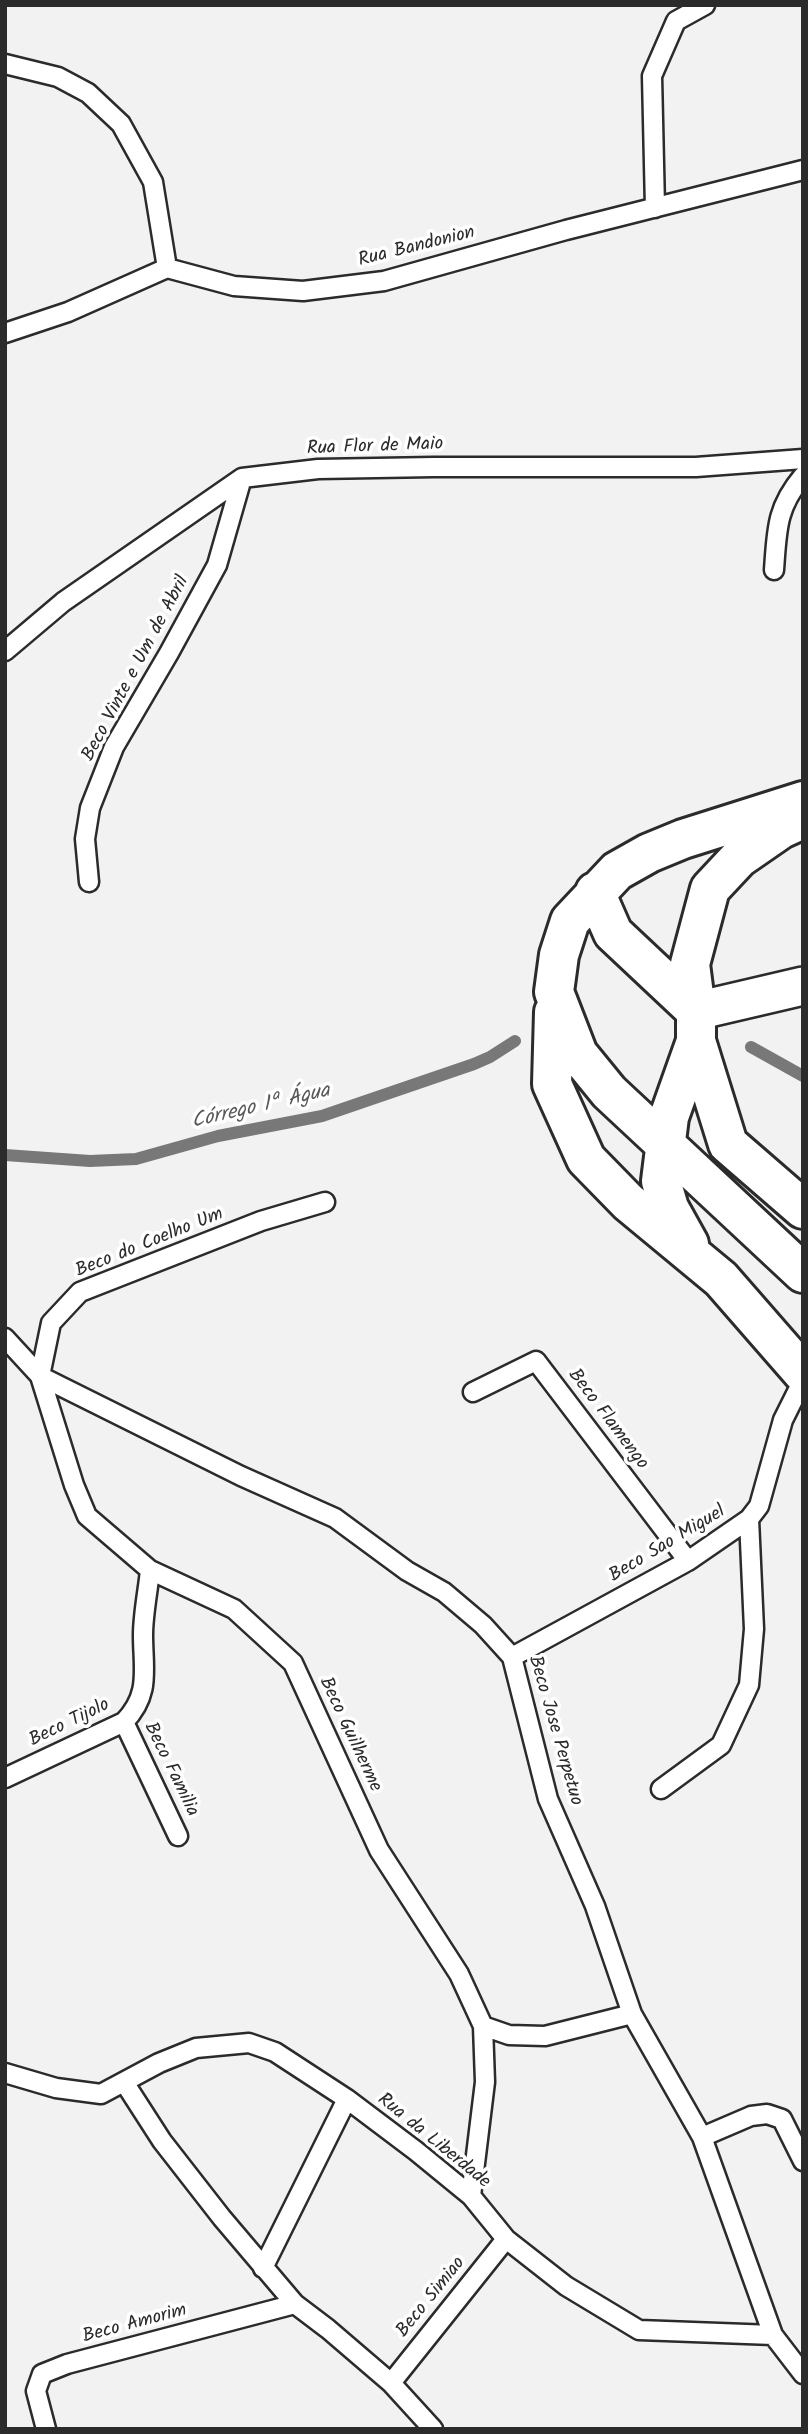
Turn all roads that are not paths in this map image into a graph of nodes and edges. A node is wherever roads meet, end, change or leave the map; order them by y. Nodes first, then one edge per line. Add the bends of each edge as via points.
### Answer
1 (705, 5) edge
2 (5, 64) edge
3 (803, 170) edge
4 (655, 208) junction
5 (167, 268) junction
6 (5, 333) edge
7 (803, 459) edge
8 (803, 476) edge
9 (242, 478) junction
10 (774, 570) dead end
11 (5, 651) edge
12 (803, 801) edge
13 (803, 818) edge
14 (682, 839) junction
15 (89, 882) dead end
16 (710, 889) junction
17 (595, 892) junction
18 (803, 986) edge
19 (554, 992) junction
20 (696, 1026) junction
21 (667, 1145) junction
22 (325, 1202) dead end
23 (803, 1209) edge
24 (695, 1255) junction
25 (803, 1273) edge
26 (5, 1338) edge
27 (803, 1373) edge
28 (40, 1376) junction
29 (803, 1380) edge
30 (472, 1392) dead end
31 (749, 1519) junction
32 (688, 1560) junction
33 (150, 1570) junction
34 (512, 1657) junction
35 (124, 1722) junction
36 (5, 1779) edge
37 (662, 1789) dead end
38 (178, 1836) dead end
39 (632, 2014) junction
40 (483, 2026) junction
41 (5, 2073) edge
42 (124, 2082) junction
43 (347, 2099) junction
44 (702, 2137) junction
45 (803, 2161) edge
46 (471, 2196) junction
47 (506, 2239) junction
48 (263, 2268) junction
49 (295, 2304) junction
50 (773, 2335) junction
51 (803, 2374) edge
52 (391, 2383) junction
53 (46, 2429) edge
54 (433, 2429) edge

1 - 4 lane via 676,21 653,76
2 - 5 lane via 58,77 89,93 121,124 153,182
3 - 4 lane, Rua Bandonion
4 - 5 lane, Rua Bandonion via 384,281 303,291 234,286
5 - 6 lane via 68,312
7 - 9 lane, Rua Flor de Maio via 695,467 318,469
8 - 10 lane via 792,488 778,520
9 - 11 lane, Rua Flor de Maio via 63,602
9 - 15 lane, Beco Vinte e Um de Abril via 217,565 114,747 90,808 85,839
12 - 14 street
13 - 16 street via 739,858
14 - 16 street
14 - 17 street via 617,871
16 - 20 street via 690,964
17 - 19 street via 570,921 558,955
17 - 20 street via 612,933
18 - 20 street
19 - 21 street via 578,1054 609,1092
19 - 24 street via 552,1084 586,1159 628,1202
20 - 21 street via 669,1117
20 - 23 street via 728,1144
21 - 24 street via 661,1181 669,1208
21 - 25 street
22 - 28 lane, Beco do Coelho Um via 261,1221 80,1293 51,1323
24 - 27 street
26 - 28 lane, Beco Jose Perpetuo
28 - 33 lane, Beco Guilherme via 86,1516
28 - 34 lane, Beco Jose Perpetuo via 335,1518 444,1592
29 - 31 lane, Beco Sao Miguel via 783,1420 759,1506
30 - 32 lane, Beco Flamengo via 536,1361
31 - 32 lane, Beco Sao Miguel
31 - 37 lane via 754,1629 749,1685 721,1745
32 - 34 lane, Beco Sao Miguel
33 - 35 lane, Beco Tijolo via 143,1633 146,1681
33 - 40 lane, Beco Guilherme via 234,1609 293,1663 379,1850 459,1974
34 - 39 lane, Beco Jose Perpetuo via 548,1799 595,1906
35 - 36 lane, Beco Tijolo
35 - 38 lane, Beco Familia
39 - 40 lane via 545,2036 509,2035
39 - 44 lane, Beco Jose Perpetuo
40 - 46 lane, Beco Guilherme via 485,2082
41 - 42 lane, Rua da Liberdade via 56,2088 101,2094
42 - 43 lane, Rua da Liberdade via 196,2048 249,2043 275,2052
42 - 48 lane via 162,2141
43 - 46 lane, Rua da Liberdade
43 - 48 lane
44 - 45 lane via 767,2114 782,2119
44 - 50 lane, Beco Jose Perpetuo
46 - 47 lane, Rua da Liberdade
47 - 50 lane, Rua da Liberdade via 566,2286 639,2330
47 - 52 lane, Beco Simiao
48 - 49 lane
49 - 52 lane
49 - 53 lane, Beco Amorim via 42,2374 36,2391
50 - 51 lane
52 - 54 lane

